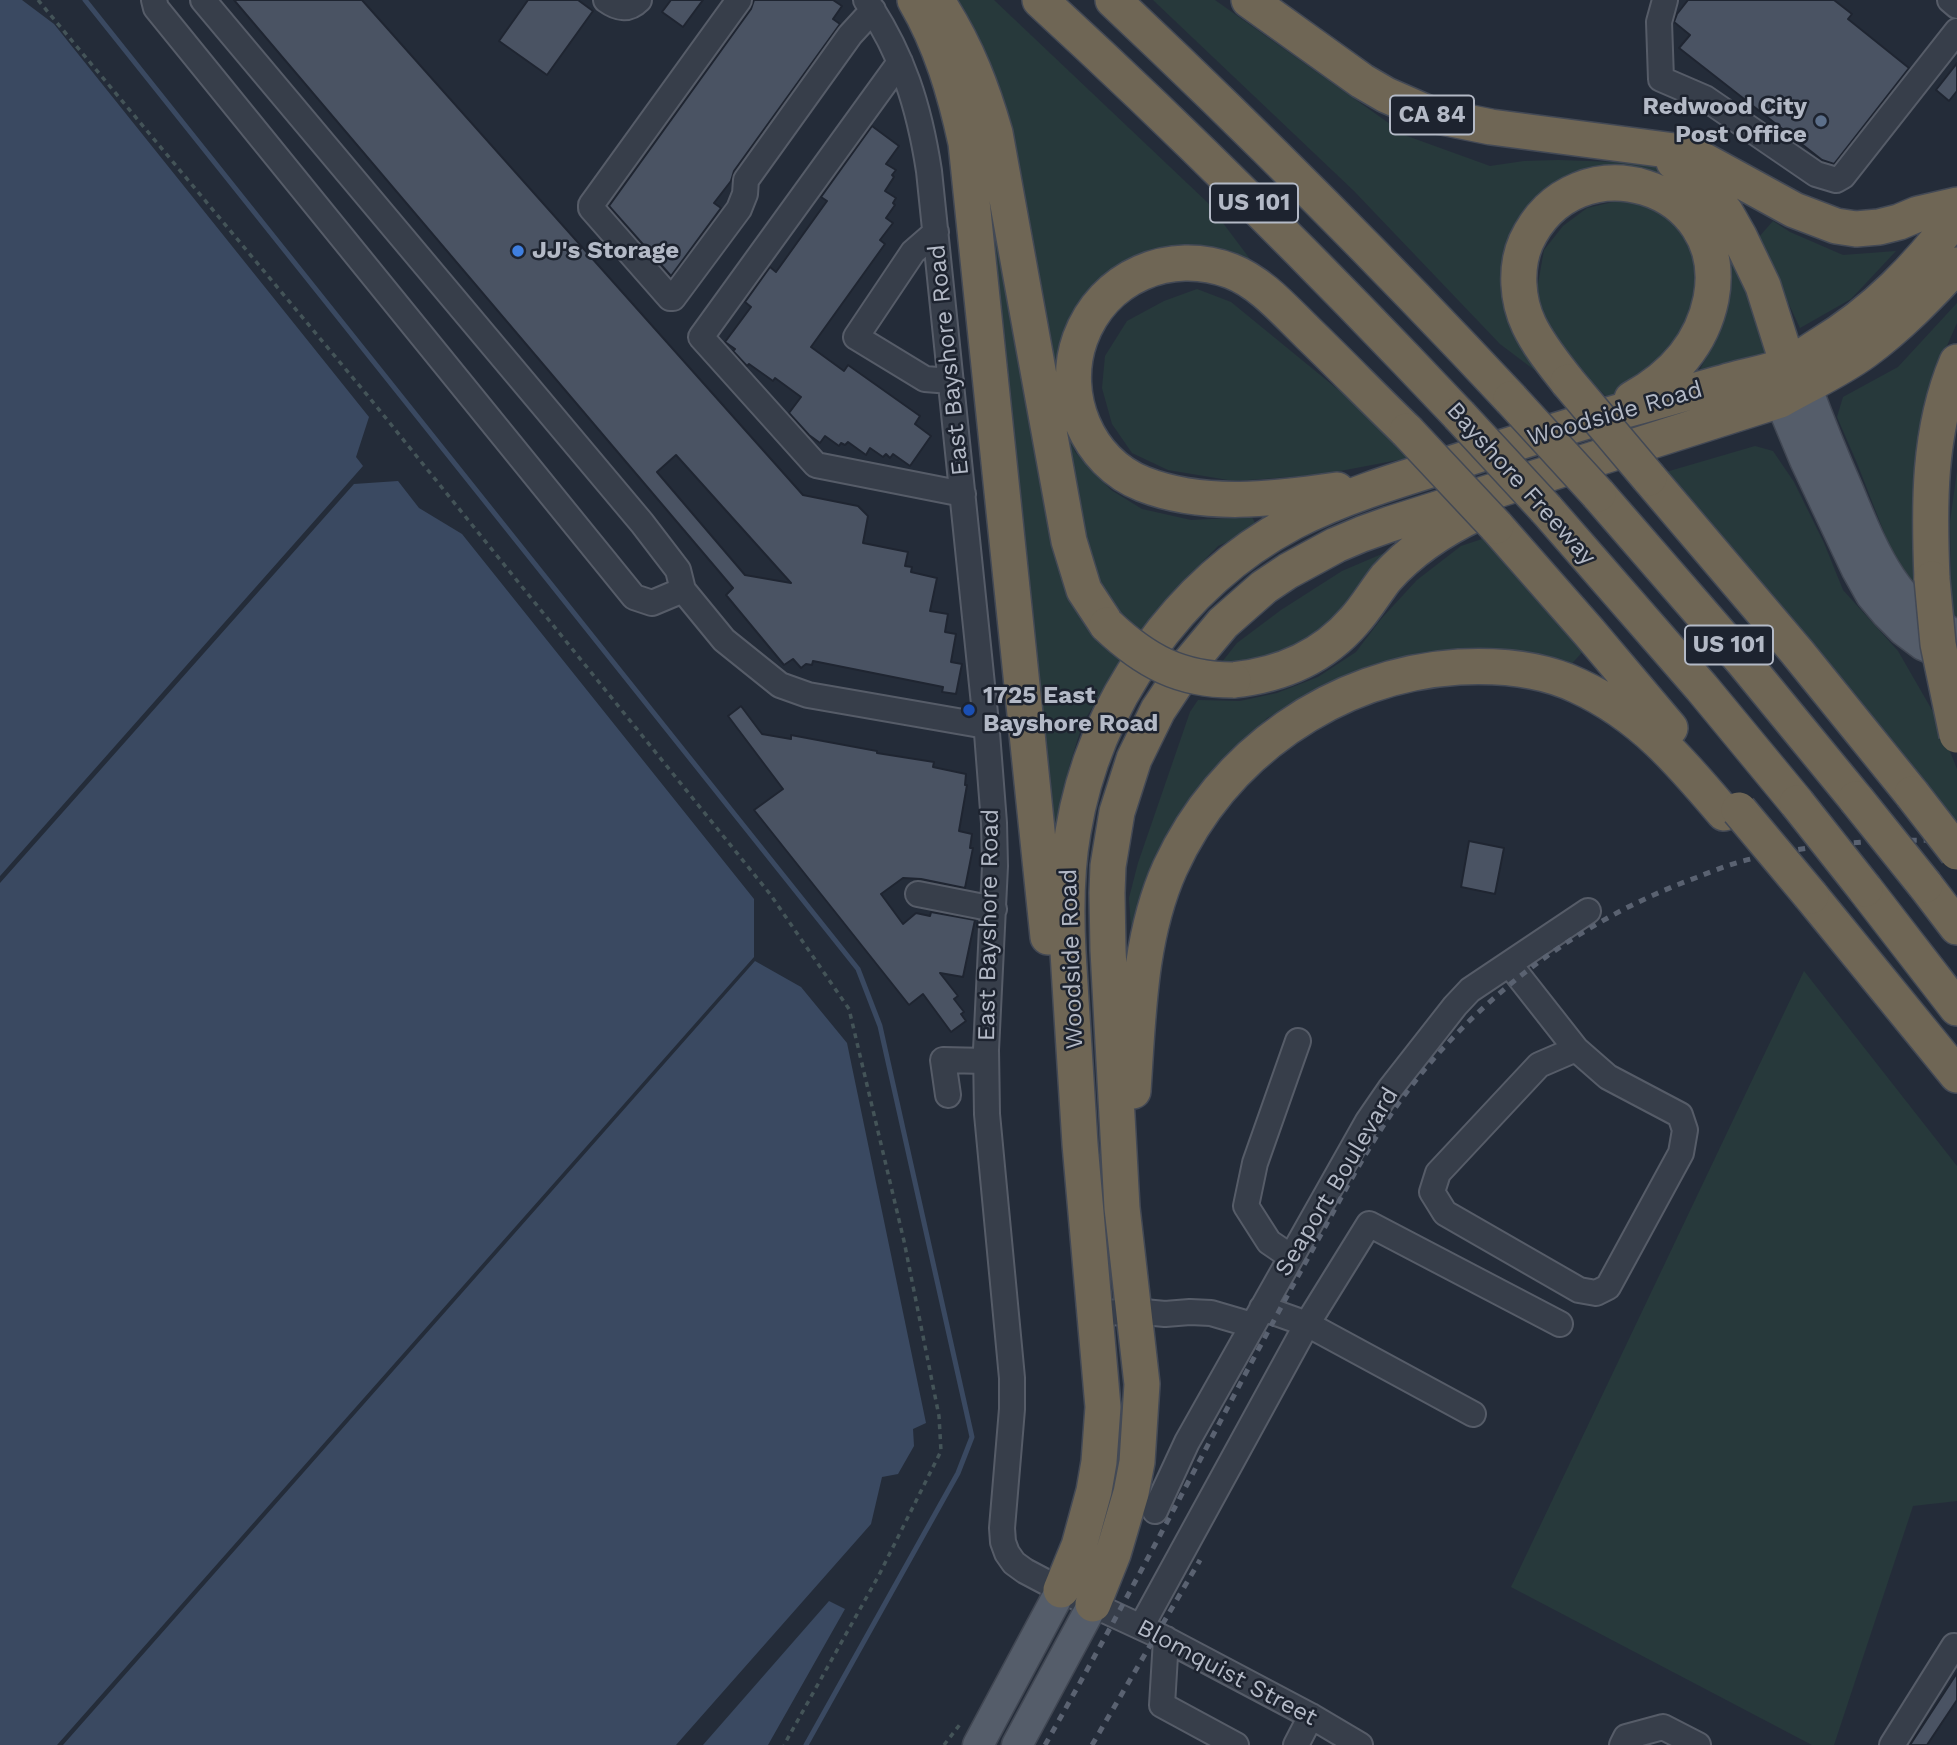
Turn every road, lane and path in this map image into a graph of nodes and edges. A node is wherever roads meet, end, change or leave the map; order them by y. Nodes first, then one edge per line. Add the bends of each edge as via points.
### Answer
1 (38, 0) edge
2 (154, 0) edge
3 (203, 0) edge
4 (606, 0) edge
5 (639, 0) edge
6 (739, 0) edge
7 (915, 0) edge
8 (937, 0) edge
9 (1040, 0) edge
10 (1113, 0) edge
11 (1249, 0) edge
12 (1665, 0) edge
13 (1950, 0) edge
14 (869, 5) edge
15 (1957, 6) edge
16 (1957, 32) edge
17 (900, 62) junction
18 (1646, 146) junction
19 (1957, 205) edge
20 (1957, 216) edge
21 (936, 232) junction
22 (1957, 265) edge
23 (1957, 362) edge
24 (951, 381) junction
25 (1791, 383) junction
26 (1588, 421) junction
27 (1644, 444) junction
28 (1429, 470) junction
29 (962, 495) junction
30 (683, 590) junction
31 (1957, 635) edge
32 (1957, 660) edge
33 (986, 726) junction
34 (1957, 735) edge
35 (1732, 812) junction
36 (1957, 852) edge
37 (918, 894) dead end
38 (994, 909) junction
39 (1588, 911) dead end
40 (1957, 927) edge
41 (1510, 964) junction
42 (1957, 1008) edge
43 (1298, 1041) dead end
44 (1576, 1049) junction
45 (986, 1061) junction
46 (1957, 1075) edge
47 (948, 1095) dead end
48 (1080, 1144) junction
49 (1127, 1256) junction
50 (1292, 1257) junction
51 (1133, 1311) junction
52 (1094, 1314) junction
53 (1257, 1316) junction
54 (1307, 1324) junction
55 (1560, 1324) dead end
56 (1473, 1414) dead end
57 (1154, 1511) dead end
58 (1060, 1590) junction
59 (1093, 1604) junction
60 (1141, 1627) junction
61 (1166, 1639) junction
62 (1955, 1646) dead end
63 (1311, 1716) junction
64 (783, 1745) edge
65 (978, 1745) edge
66 (1017, 1745) edge
67 (1236, 1745) edge
68 (1296, 1745) edge
69 (1360, 1745) edge
70 (1622, 1745) edge
71 (1698, 1745) edge
72 (1892, 1745) edge

1 - 64 path via 368,396 770,894 849,1009 907,1255 939,1416 941,1451 879,1576
2 - 30 street via 634,597 652,603
3 - 30 street via 642,523 678,570
4 - 5 street via 626,8
6 - 14 street via 592,205 670,298 739,209 746,180
7 - 48 highway via 944,63 967,153 1055,1024
8 - 27 highway, bridge via 971,61 995,133 1069,541 1084,590 1107,625 1138,652 1175,671 1214,680 1255,678 1295,665 1330,645 1401,563 1454,524
9 - 42 highway, Bayshore Freeway / US 101, bridge via 1332,282 1546,509 1797,803
10 - 40 highway, Bayshore Freeway / US 101, bridge via 1367,247 1598,494 1742,660
11 - 18 highway, CA 84 via 1363,81 1432,115
12 - 16 street via 1659,22 1661,79 1705,97 1816,174 1836,180
13 - 15 street
14 - 17 street, East Bayshore Road
17 - 21 street, East Bayshore Road via 924,138
17 - 29 street via 701,337 816,466
18 - 19 highway via 1689,153 1794,210 1836,226 1879,227
18 - 25 highway via 1694,173 1726,213 1763,286
20 - 25 highway, Woodside Road via 1911,271
21 - 24 street, East Bayshore Road
21 - 24 street via 913,252 856,337 925,379
22 - 25 highway, Woodside Road via 1910,314 1855,358
23 - 34 highway, bridge via 1941,408 1934,451 1931,537 1938,644
24 - 29 street, East Bayshore Road
25 - 26 highway, Woodside Road
25 - 27 highway, Woodside Road
25 - 31 main road via 1890,579 1920,613
25 - 32 main road via 1805,460 1871,594 1903,630
26 - 28 highway, Woodside Road
26 - 36 highway, bridge via 1635,397 1671,372 1694,345 1709,310 1713,274 1705,240 1685,210 1671,199 1632,184 1610,182 1569,193 1540,218 1519,265 1521,302 1528,323 1568,382 1650,478 1797,652
27 - 49 highway, Woodside Road via 1362,534 1311,558 1264,587 1233,614 1172,687 1146,733 1125,786 1108,866 1111,1027
28 - 35 highway, bridge via 1339,489 1257,499 1200,497 1143,484 1109,462 1086,433 1075,398 1080,340 1087,323 1113,292 1148,269 1170,263 1190,262 1234,272 1272,298 1496,526 1581,623
28 - 48 highway, Woodside Road via 1338,501 1292,523 1241,556 1175,617 1118,699 1087,774 1069,862 1067,922
29 - 33 street, East Bayshore Road
30 - 33 street via 724,640 780,685 808,695
33 - 38 street, East Bayshore Road via 994,823
35 - 46 highway, bridge
35 - 49 highway via 1627,713 1576,685 1529,670 1447,668 1385,681 1331,701 1283,730 1260,748 1197,819 1160,895 1142,979 1128,1164
37 - 38 street
38 - 45 street, East Bayshore Road
39 - 41 street, Seaport Boulevard
41 - 44 street
41 - 50 street, Seaport Boulevard via 1470,990 1390,1089
43 - 50 street via 1255,1163 1246,1206 1269,1242
44 - 44 street via 1608,1077 1680,1115 1685,1130 1681,1153 1608,1287 1596,1293 1579,1290 1446,1213 1432,1192 1438,1173 1539,1065
45 - 47 street via 942,1052
45 - 58 street, East Bayshore Road via 989,1144 1012,1378 1003,1542 1014,1563
48 - 52 highway, Woodside Road
49 - 51 highway, Woodside Road
50 - 53 street, Seaport Boulevard
51 - 52 street
51 - 53 street
51 - 59 highway, Woodside Road via 1142,1384 1137,1462 1123,1523
52 - 58 highway, Woodside Road via 1103,1406 1099,1462 1080,1543
53 - 54 street
53 - 57 street, Seaport Boulevard
54 - 55 street via 1369,1224
54 - 56 street
54 - 60 street
58 - 59 street, East Bayshore Road
58 - 65 main road
59 - 60 street, Blomquist Street
59 - 66 main road
60 - 61 street, Blomquist Street
61 - 63 street, Blomquist Street
61 - 67 street via 1162,1705
62 - 72 street
63 - 68 street
63 - 69 street, Blomquist Street
70 - 71 street via 1626,1737 1663,1727

